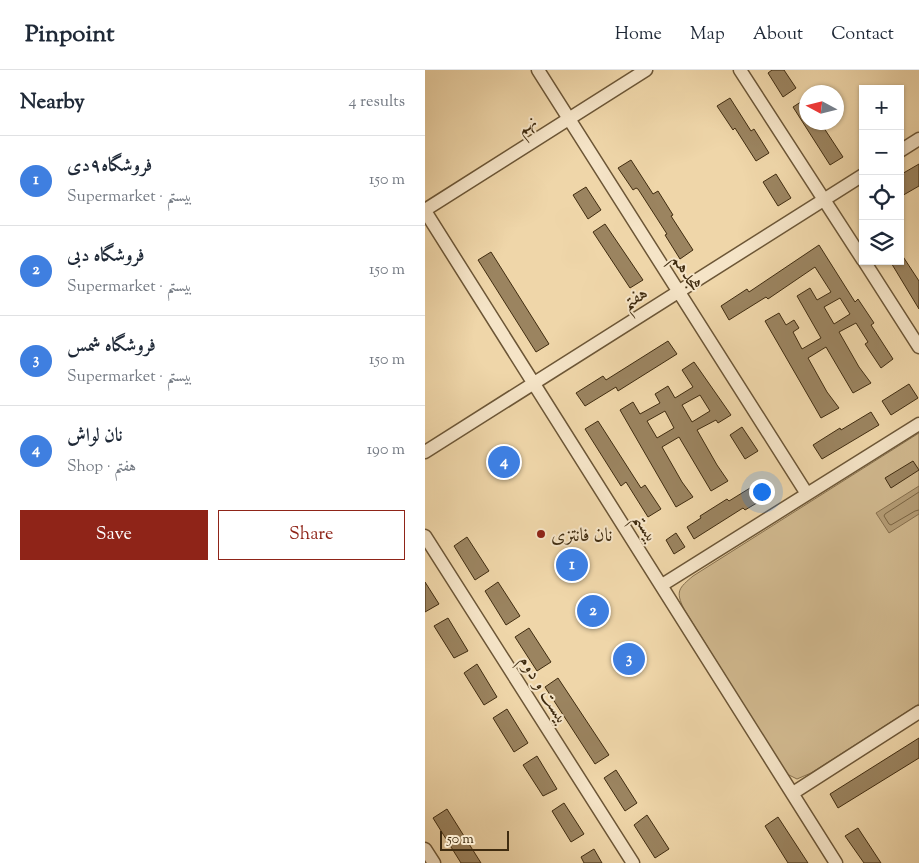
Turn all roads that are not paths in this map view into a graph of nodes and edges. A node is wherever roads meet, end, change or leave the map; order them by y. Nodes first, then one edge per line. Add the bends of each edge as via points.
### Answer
1 (537, 70) edge
2 (646, 70) edge
3 (740, 70) edge
4 (569, 119) junction
5 (919, 139) edge
6 (904, 148) edge
7 (859, 178) edge
8 (824, 200) junction
9 (425, 211) edge
10 (859, 254) edge
11 (866, 265) edge
12 (678, 292) junction
13 (919, 347) edge
14 (534, 383) junction
15 (919, 424) edge
16 (425, 452) edge
17 (807, 494) junction
18 (425, 536) edge
19 (662, 586) junction
20 (919, 712) edge
21 (793, 793) junction
22 (425, 849) edge
23 (434, 863) edge
24 (633, 863) edge
25 (836, 863) edge

1 - 4 street, هجدهم
2 - 4 street, نهم
3 - 8 street
4 - 9 street, نهم
4 - 12 street, هجدهم
5 - 6 street
7 - 8 street, هفتم
8 - 10 street
8 - 12 street, هفتم
9 - 14 street, بیستم
11 - 13 street
12 - 14 street, هفتم
12 - 17 street, هجدهم
14 - 16 street, هفتم
14 - 19 street, بیستم
15 - 17 street
17 - 19 street
18 - 24 street, بیست و دوم
19 - 21 street, بیستم
20 - 21 street
21 - 25 street, بیستم
22 - 23 street

